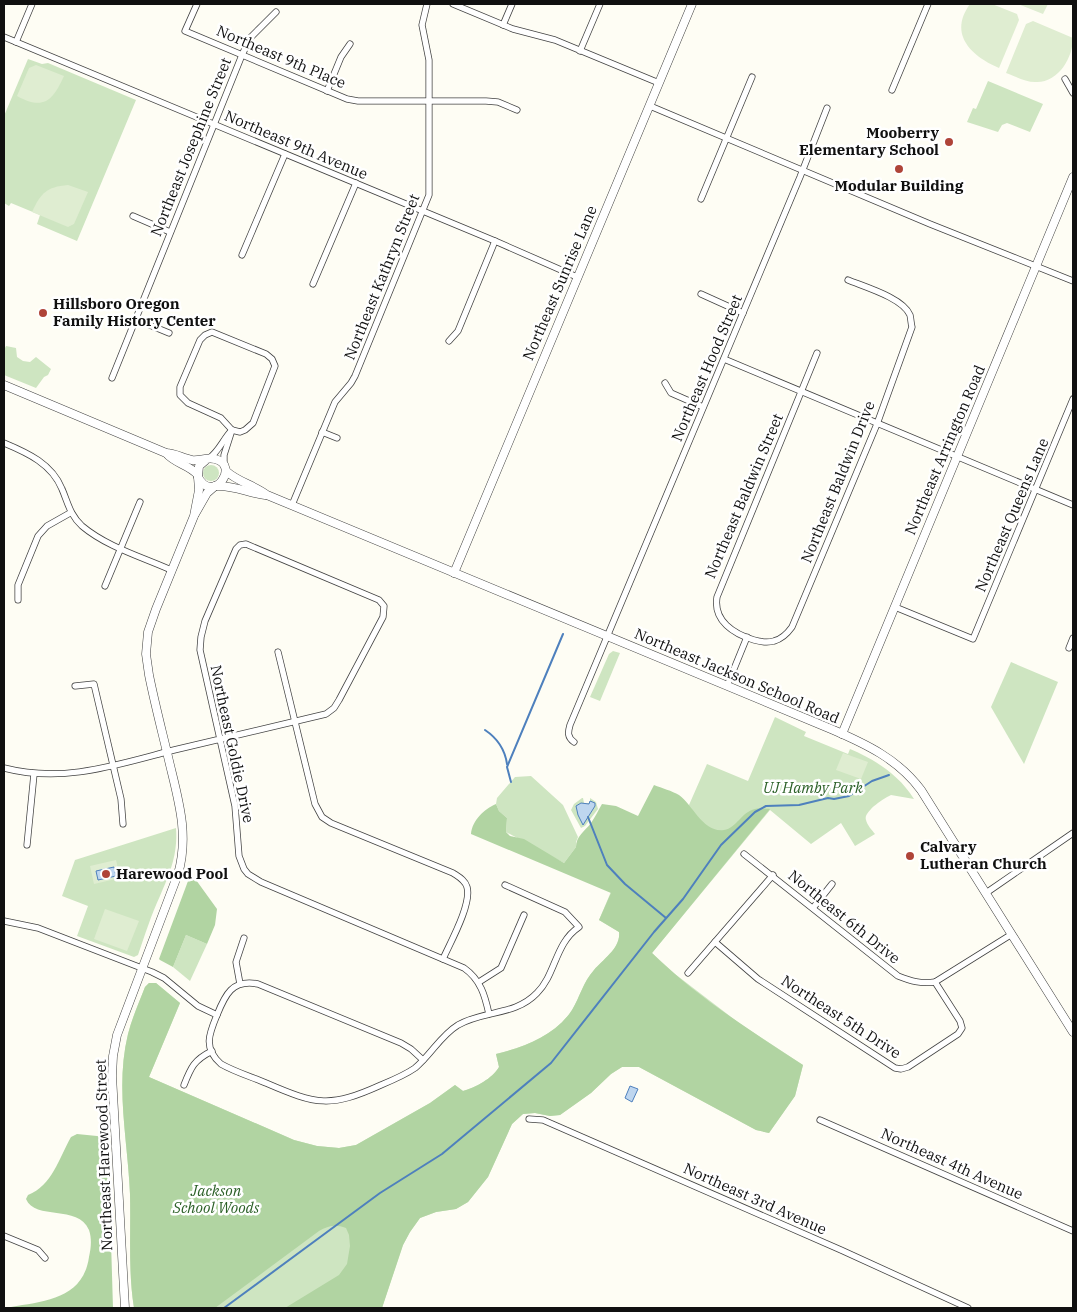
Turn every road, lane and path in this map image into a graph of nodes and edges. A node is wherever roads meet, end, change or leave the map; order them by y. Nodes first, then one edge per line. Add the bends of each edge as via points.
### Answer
1 (32, 4) edge
2 (197, 4) edge
3 (427, 4) edge
4 (453, 4) edge
5 (512, 4) edge
6 (600, 4) edge
7 (692, 4) edge
8 (928, 4) edge
9 (276, 12) dead end
10 (503, 25) junction
11 (4, 37) edge
12 (16, 42) junction
13 (350, 44) dead end
14 (580, 51) junction
15 (242, 55) junction
16 (752, 77) dead end
17 (1065, 78) dead end
18 (659, 83) junction
19 (892, 90) dead end
20 (327, 91) junction
21 (1073, 93) edge
22 (430, 101) junction
23 (650, 106) junction
24 (828, 108) dead end
25 (517, 110) dead end
26 (213, 124) junction
27 (726, 138) junction
28 (285, 154) junction
29 (803, 170) junction
30 (1073, 177) edge
31 (356, 183) junction
32 (701, 199) dead end
33 (423, 212) junction
34 (133, 216) dead end
35 (170, 232) junction
36 (495, 241) junction
37 (242, 255) dead end
38 (1037, 266) junction
39 (577, 277) junction
40 (848, 280) dead end
41 (1073, 281) edge
42 (313, 284) dead end
43 (701, 294) dead end
44 (744, 312) junction
45 (136, 319) junction
46 (168, 333) dead end
47 (449, 342) dead end
48 (817, 353) dead end
49 (724, 359) junction
50 (112, 378) dead end
51 (665, 383) dead end
52 (4, 385) edge
53 (802, 392) junction
54 (1073, 399) edge
55 (703, 408) junction
56 (877, 424) junction
57 (232, 430) junction
58 (322, 432) junction
59 (337, 438) dead end
60 (4, 443) edge
61 (166, 453) junction
62 (957, 456) junction
63 (207, 459) junction
64 (225, 469) junction
65 (198, 476) junction
66 (216, 486) junction
67 (1036, 490) junction
68 (267, 495) junction
69 (140, 502) dead end
70 (292, 505) junction
71 (1073, 505) edge
72 (70, 513) junction
73 (194, 516) junction
74 (120, 548) junction
75 (171, 570) junction
76 (454, 573) junction
77 (105, 586) dead end
78 (18, 600) dead end
79 (895, 607) junction
80 (607, 636) junction
81 (747, 637) junction
82 (1073, 638) edge
83 (1069, 648) dead end
84 (278, 652) dead end
85 (75, 686) dead end
86 (726, 686) junction
87 (294, 722) junction
88 (842, 734) junction
89 (219, 740) junction
90 (574, 742) dead end
91 (167, 752) junction
92 (113, 766) junction
93 (4, 768) edge
94 (34, 774) junction
95 (123, 824) dead end
96 (1073, 833) edge
97 (27, 845) dead end
98 (744, 854) dead end
99 (773, 875) junction
100 (832, 884) dead end
101 (504, 885) dead end
102 (986, 893) junction
103 (813, 908) junction
104 (524, 914) dead end
105 (4, 921) edge
106 (1012, 934) junction
107 (244, 938) dead end
108 (715, 942) junction
109 (443, 959) junction
110 (142, 968) junction
111 (688, 973) dead end
112 (479, 982) junction
113 (935, 982) junction
114 (240, 984) junction
115 (488, 1014) junction
116 (217, 1015) junction
117 (1073, 1032) edge
118 (212, 1052) junction
119 (423, 1060) junction
120 (184, 1085) dead end
121 (530, 1119) dead end
122 (820, 1120) dead end
123 (1073, 1231) edge
124 (4, 1236) edge
125 (45, 1258) dead end
126 (125, 1308) edge
127 (968, 1308) edge

1 - 12 street
2 - 15 street, Northeast 9th Place via 185,31
3 - 22 street, Northeast Kathryn Street via 422,25 430,60
4 - 10 street
5 - 10 street
6 - 14 street
7 - 18 street, Northeast Sunrise Lane
8 - 19 street
9 - 15 street, Northeast Josephine Street via 250,38
10 - 14 street via 544,36
11 - 12 street, Northeast 9th Avenue
12 - 26 street, Northeast 9th Avenue
13 - 20 street
14 - 18 street
15 - 20 street, Northeast 9th Place
15 - 26 street, Northeast Josephine Street
16 - 27 street
17 - 21 street
18 - 23 street, Northeast Sunrise Lane
20 - 22 street, Northeast 9th Place via 358,101
22 - 25 street, Northeast 9th Place via 498,102
22 - 33 street, Northeast Kathryn Street via 430,192
23 - 27 street
23 - 39 street, Northeast Sunrise Lane
24 - 29 street, Northeast Hood Street
26 - 28 street, Northeast 9th Avenue
26 - 35 street, Northeast Josephine Street
27 - 29 street
27 - 32 street
28 - 31 street, Northeast 9th Avenue
28 - 37 street
29 - 38 street
29 - 44 street, Northeast Hood Street
30 - 38 street, Northeast Arrington Road
31 - 33 street, Northeast 9th Avenue
31 - 42 street
33 - 36 street, Northeast 9th Avenue
33 - 58 street, Northeast Kathryn Street via 355,376 335,402
34 - 35 street
35 - 45 street, Northeast Josephine Street
36 - 39 street, Northeast 9th Avenue
36 - 47 street via 458,331
38 - 41 street
38 - 62 street, Northeast Arrington Road
39 - 76 street, Northeast Sunrise Lane
40 - 56 street, Northeast Baldwin Drive via 895,300 910,315 912,327 909,337
43 - 44 street
44 - 49 street, Northeast Hood Street
45 - 46 street
45 - 50 street, Northeast Josephine Street
48 - 53 street, Northeast Baldwin Street
49 - 53 street
49 - 55 street, Northeast Hood Street
51 - 55 street via 671,393
52 - 61 street
53 - 56 street
53 - 81 street, Northeast Baldwin Street via 717,597 717,611 724,623
54 - 67 street, Northeast Queens Lane
55 - 80 street, Northeast Hood Street
56 - 62 street
56 - 81 street, Northeast Baldwin Drive via 792,627 784,637 773,642
57 - 57 street via 240,432 250,428 275,366 266,354 208,333 200,340 180,386 180,395 188,403 221,418
57 - 63 street
57 - 64 street via 224,455
58 - 59 street
58 - 70 street, Northeast Kathryn Street
60 - 72 street via 40,461 53,473
61 - 63 street via 190,460
61 - 65 street via 171,460
62 - 67 street
62 - 79 street, Northeast Arrington Road
63 - 64 street via 218,460
63 - 65 street via 199,466
64 - 66 street via 224,480
64 - 68 street, Northeast Jackson School Road via 235,479
65 - 66 street via 207,486
65 - 73 street, Northeast Harewood Street
66 - 68 street, Northeast Jackson School Road via 232,486
66 - 73 street, Northeast Harewood Street via 207,493
67 - 71 street
67 - 79 street, Northeast Queens Lane via 973,640
68 - 70 street, Northeast Jackson School Road
69 - 74 street
70 - 76 street, Northeast Jackson School Road
72 - 74 street via 101,539
72 - 78 street via 47,526 38,536 18,585
73 - 75 street, Northeast Harewood Street
74 - 75 street
74 - 77 street
75 - 91 street, Northeast Harewood Street via 150,626 147,647 149,675
76 - 80 street, Northeast Jackson School Road
79 - 88 street, Northeast Arrington Road
80 - 86 street, Northeast Jackson School Road
80 - 90 street, Northeast Hood Street via 570,725 568,734
81 - 86 street
82 - 83 street
84 - 87 street
85 - 92 street via 94,684
86 - 88 street, Northeast Jackson School Road
87 - 89 street
87 - 89 street, Northeast Goldie Drive via 326,714 334,708 383,617 384,606 370,596 250,546 240,545 205,621 200,644
87 - 109 street via 315,804 322,817 462,878 468,896
88 - 102 street, Northeast Jackson School Road via 882,753 904,769 931,805
89 - 91 street
89 - 109 street, Northeast Goldie Drive via 235,806 239,856 248,874
91 - 92 street
91 - 110 street, Northeast Harewood Street via 182,818 183,848 178,874
92 - 94 street via 70,773
92 - 95 street
93 - 94 street
94 - 97 street
96 - 102 street
98 - 99 street, Northeast 6th Drive
99 - 103 street, Northeast 6th Drive
99 - 108 street
100 - 103 street
101 - 115 street via 565,912 579,927 562,945 538,992 516,1008
102 - 106 street, Northeast Jackson School Road
103 - 113 street, Northeast 6th Drive via 898,976 925,984
104 - 112 street via 501,968
105 - 110 street via 38,928
106 - 113 street
106 - 117 street, Northeast Jackson School Road
107 - 114 street via 236,962
108 - 111 street
108 - 113 street, Northeast 5th Drive via 758,979 895,1068 908,1067 958,1034 962,1028
109 - 112 street, Northeast Goldie Drive via 464,968
110 - 116 street via 164,978 198,1006
110 - 126 street, Northeast Harewood Street via 117,1035 112,1062
112 - 115 street
114 - 116 street via 226,996
114 - 119 street via 260,984 401,1043
115 - 119 street via 455,1027
116 - 118 street via 210,1034
118 - 119 street via 224,1065 297,1096 325,1101 344,1100 366,1092 403,1075
118 - 120 street via 192,1065
121 - 127 street, Northeast 3rd Avenue via 543,1120
122 - 123 street, Northeast 4th Avenue
124 - 125 street via 38,1250

